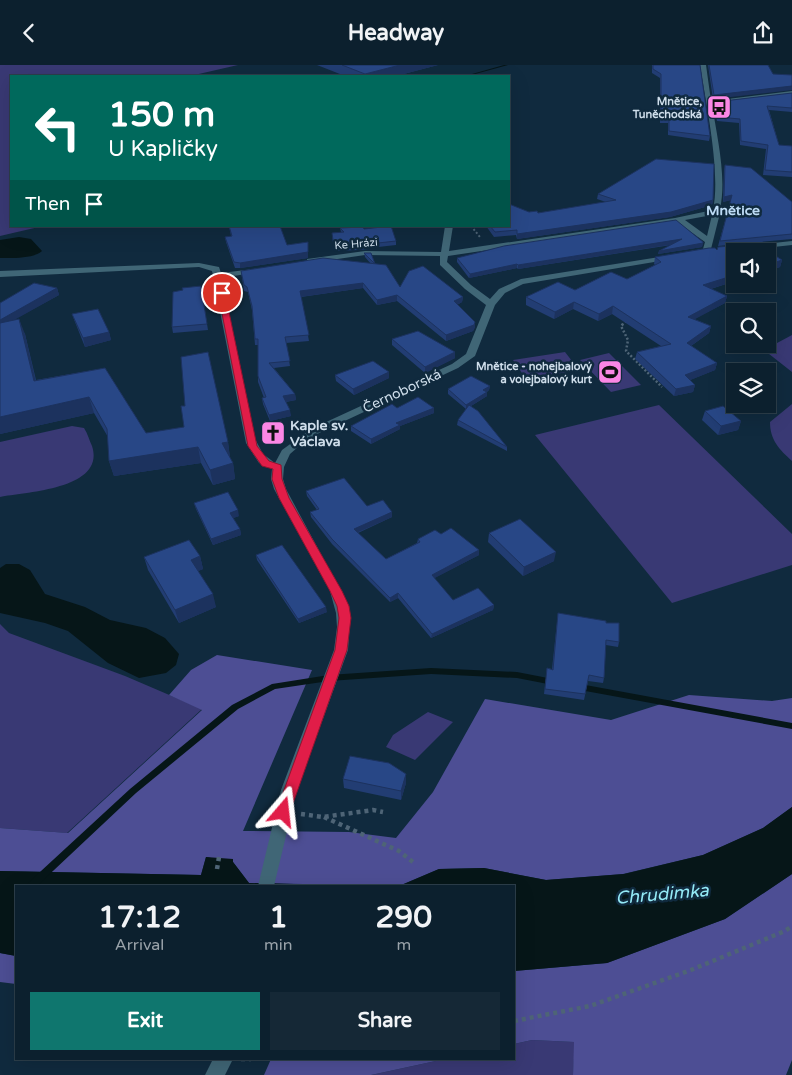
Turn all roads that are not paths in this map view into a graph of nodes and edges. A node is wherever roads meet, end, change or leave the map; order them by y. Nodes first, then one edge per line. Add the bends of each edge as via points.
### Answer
1 (703, 65) edge
2 (792, 93) edge
3 (710, 103) junction
4 (718, 211) junction
5 (678, 219) junction
6 (450, 227) edge
7 (792, 243) edge
8 (776, 245) edge
9 (711, 248) junction
10 (446, 254) junction
11 (299, 263) edge
12 (270, 267) edge
13 (0, 274) edge
14 (218, 276) junction
15 (492, 304) junction
16 (278, 467) junction
17 (266, 885) edge
18 (222, 1060) edge
19 (215, 1075) edge

1 - 3 street
2 - 3 street
3 - 4 street
4 - 5 street, Ke Hrázi
4 - 9 street
5 - 9 street
5 - 10 street, Ke Hrázi
6 - 10 street
7 - 8 street
9 - 15 street, Černoborská via 521,282 502,291
10 - 11 street, Ke Hrázi via 365,253
10 - 15 street via 443,263
12 - 14 street
13 - 14 street via 199,265 216,269
14 - 16 street via 250,437 256,453 266,464
15 - 16 street, Černoborská via 470,356 432,378 302,438 286,452
16 - 17 street via 277,479 284,498 343,606 344,632 341,650 283,812
18 - 19 street

